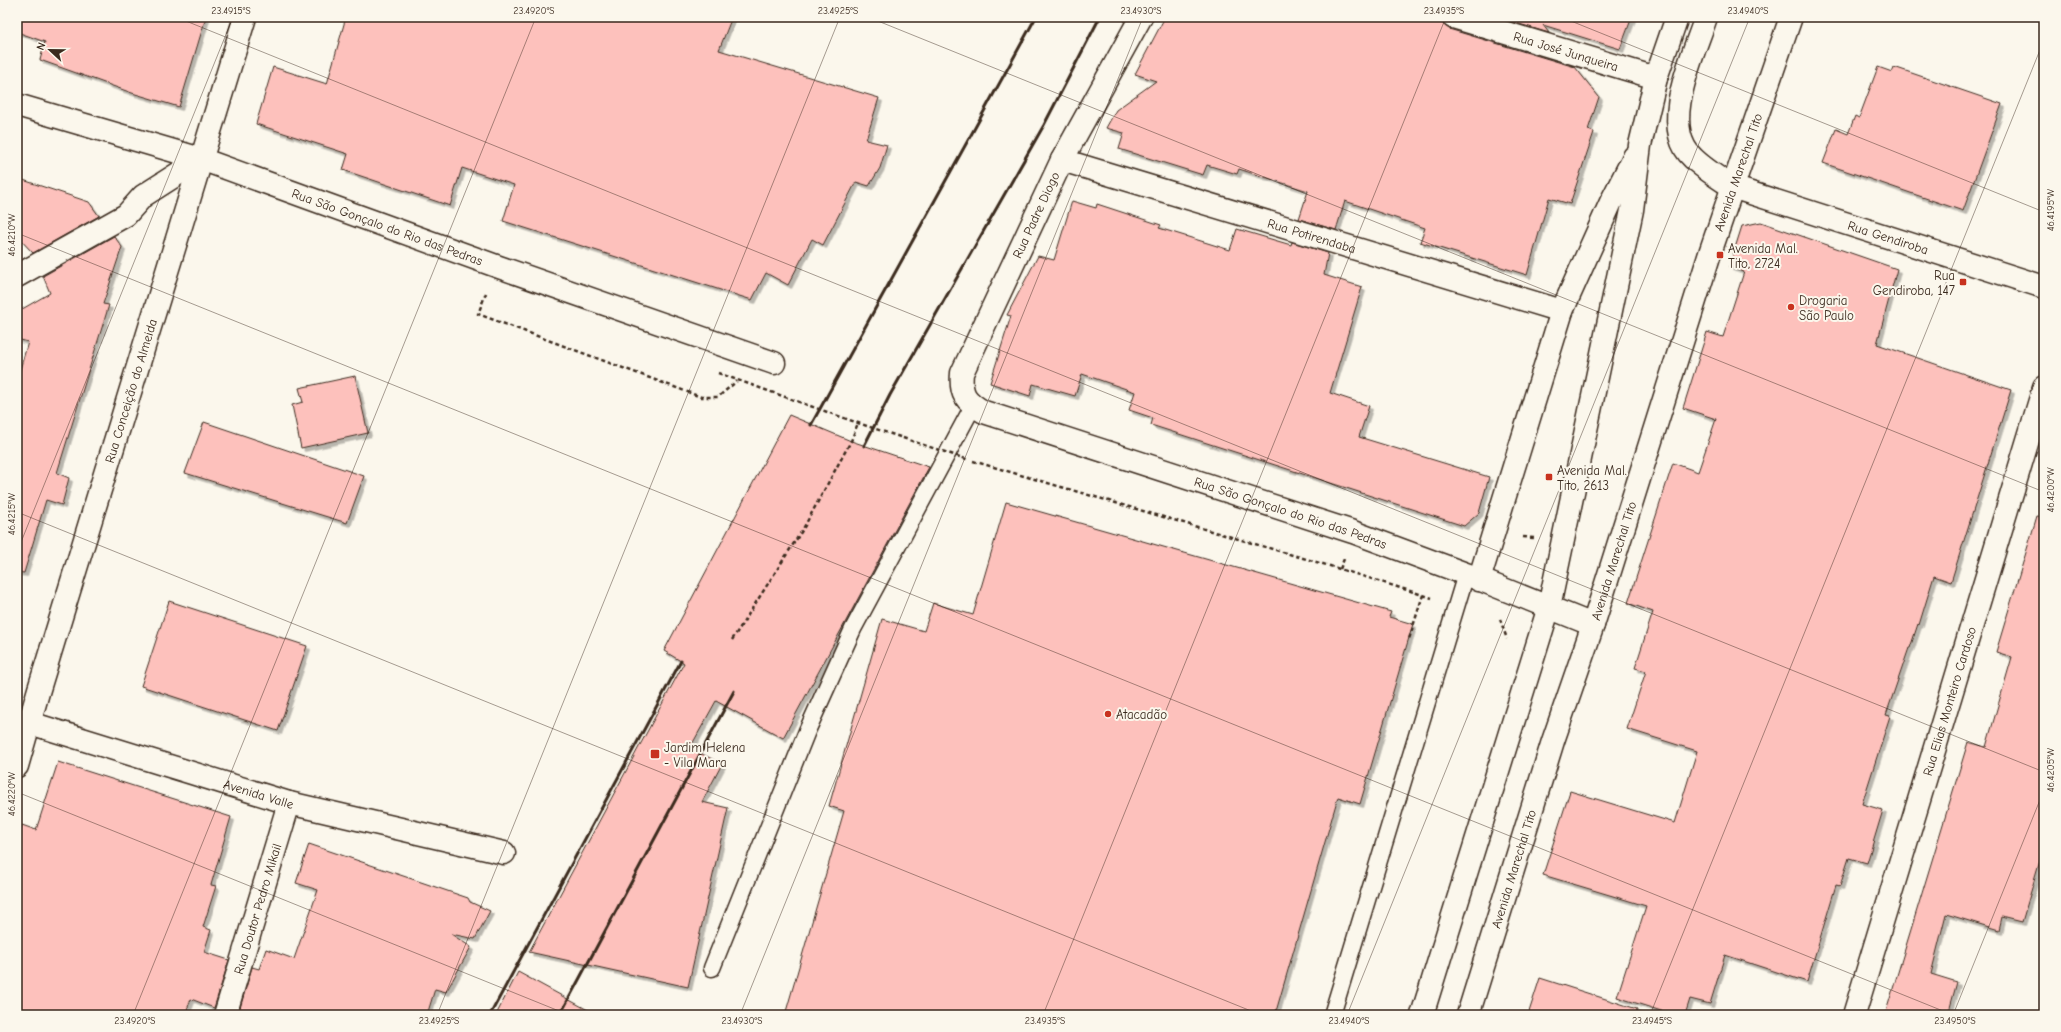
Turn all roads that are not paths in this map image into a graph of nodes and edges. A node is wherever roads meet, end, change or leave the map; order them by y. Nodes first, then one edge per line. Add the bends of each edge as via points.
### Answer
1 (245, 17) edge
2 (1141, 17) edge
3 (1453, 17) edge
4 (1677, 17) edge
5 (1706, 17) edge
6 (1791, 17) edge
7 (1656, 78) junction
8 (17, 104) edge
9 (1640, 145) junction
10 (201, 159) junction
11 (1062, 160) junction
12 (1732, 188) junction
13 (17, 276) edge
14 (2044, 287) edge
15 (1562, 311) junction
16 (765, 360) dead end
17 (2044, 387) edge
18 (978, 409) junction
19 (1473, 577) junction
20 (1548, 607) junction
21 (1593, 625) junction
22 (23, 721) edge
23 (17, 766) edge
24 (289, 803) junction
25 (504, 853) dead end
26 (712, 968) dead end
27 (225, 1015) edge
28 (1332, 1015) edge
29 (1422, 1015) edge
30 (1468, 1015) edge
31 (1854, 1015) edge

1 - 10 street, Rua Conceição do Almeida
2 - 11 street, Rua Padre Diogo
3 - 7 street, Rua José Junqueira
4 - 7 street
5 - 12 street, Rua Gendiroba via 1678,106 1679,137 1692,158
6 - 12 street, Avenida Marechal Tito
7 - 9 street
8 - 10 street, Rua São Gonçalo do Rio das Pedras
9 - 15 street via 1611,202
9 - 20 street via 1632,210
10 - 13 street via 143,196 126,215
10 - 16 street, Rua São Gonçalo do Rio das Pedras
10 - 22 street, Rua Conceição do Almeida
11 - 15 street, Rua Potirendaba
11 - 18 street, Rua Padre Diogo via 962,373 961,386 965,397
12 - 14 street, Rua Gendiroba
12 - 21 street, Avenida Marechal Tito
15 - 19 street via 1494,533
17 - 31 street, Rua Elias Monteiro Cardoso
18 - 19 street, Rua São Gonçalo do Rio das Pedras via 1353,532
18 - 26 lane via 853,629 807,731
19 - 20 street, Rua São Gonçalo do Rio das Pedras
19 - 28 lane via 1457,606
20 - 21 street, Rua São Gonçalo do Rio das Pedras
20 - 29 street
21 - 30 street, Avenida Marechal Tito via 1553,741
22 - 23 street, Rua Conceição do Almeida
22 - 24 street, Avenida Valle
24 - 25 street, Avenida Valle
24 - 27 street, Rua Doutor Pedro Mikail

